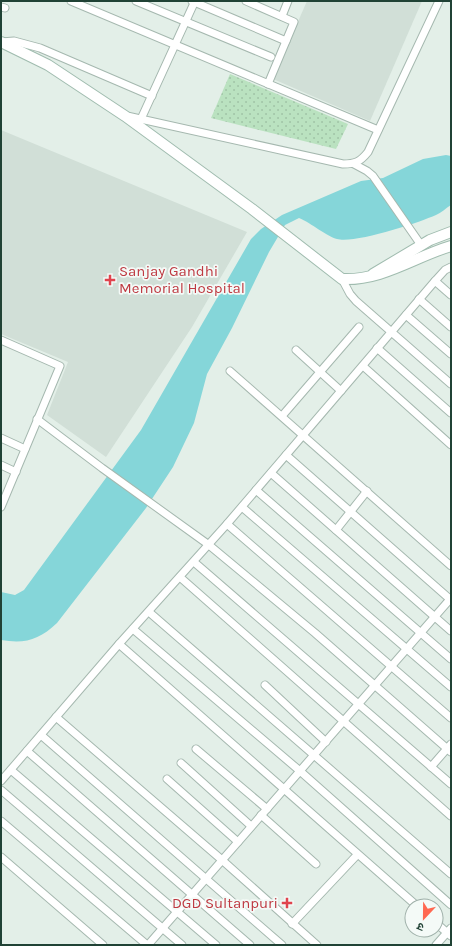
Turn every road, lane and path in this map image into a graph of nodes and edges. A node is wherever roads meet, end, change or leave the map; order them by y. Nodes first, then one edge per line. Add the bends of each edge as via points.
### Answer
1 (71, 1) edge
2 (136, 1) edge
3 (194, 1) edge
4 (246, 1) edge
5 (288, 1) edge
6 (439, 1) edge
7 (83, 3) edge
8 (282, 16) junction
9 (186, 21) junction
10 (286, 41) junction
11 (1, 42) edge
12 (175, 45) junction
13 (271, 57) dead end
14 (268, 84) junction
15 (152, 96) junction
16 (125, 116) junction
17 (141, 119) junction
18 (378, 130) junction
19 (354, 164) junction
20 (451, 232) edge
21 (421, 245) junction
22 (451, 246) edge
23 (451, 267) edge
24 (369, 276) junction
25 (342, 279) junction
26 (435, 281) junction
27 (451, 295) edge
28 (419, 300) junction
29 (406, 315) junction
30 (451, 326) edge
31 (359, 327) dead end
32 (392, 332) junction
33 (1, 340) edge
34 (377, 348) junction
35 (296, 350) dead end
36 (451, 354) edge
37 (363, 366) junction
38 (230, 371) dead end
39 (319, 371) junction
40 (451, 384) edge
41 (341, 391) junction
42 (451, 413) edge
43 (282, 416) junction
44 (37, 419) junction
45 (304, 435) junction
46 (1, 438) edge
47 (451, 445) edge
48 (25, 449) junction
49 (286, 455) junction
50 (1, 465) edge
51 (16, 472) junction
52 (271, 473) junction
53 (256, 490) junction
54 (366, 491) junction
55 (4, 492) edge
56 (1, 507) edge
57 (242, 507) junction
58 (350, 511) junction
59 (227, 524) junction
60 (336, 530) junction
61 (209, 545) junction
62 (194, 562) junction
63 (451, 566) edge
64 (180, 577) junction
65 (451, 599) edge
66 (149, 612) junction
67 (434, 617) junction
68 (133, 629) junction
69 (451, 631) edge
70 (421, 633) junction
71 (119, 644) junction
72 (408, 648) junction
73 (451, 659) edge
74 (391, 666) junction
75 (265, 685) dead end
76 (375, 685) junction
77 (451, 686) edge
78 (359, 704) junction
79 (56, 717) junction
80 (451, 718) edge
81 (344, 721) junction
82 (41, 735) junction
83 (326, 742) junction
84 (450, 748) edge
85 (196, 749) dead end
86 (27, 751) junction
87 (314, 755) junction
88 (181, 763) dead end
89 (431, 767) junction
90 (11, 770) junction
91 (300, 771) junction
92 (167, 780) dead end
93 (1, 782) edge
94 (451, 784) edge
95 (1, 790) edge
96 (284, 790) junction
97 (267, 809) junction
98 (261, 815) junction
99 (451, 816) edge
100 (1, 821) edge
101 (251, 826) junction
102 (238, 842) junction
103 (357, 855) junction
104 (1, 857) edge
105 (222, 860) junction
106 (316, 864) dead end
107 (451, 874) edge
108 (206, 878) junction
109 (192, 894) junction
110 (408, 898) edge
111 (451, 905) edge
112 (178, 911) junction
113 (292, 924) junction
114 (163, 928) junction
115 (450, 932) edge
116 (103, 945) edge
117 (147, 945) edge
118 (182, 945) edge
119 (216, 945) edge
120 (250, 945) edge
121 (282, 945) edge
122 (317, 945) edge
123 (436, 945) edge

1 - 7 street
2 - 9 street
3 - 9 street
3 - 10 street
4 - 8 street
5 - 8 street
6 - 18 street
7 - 12 street
8 - 10 street via 294,22
9 - 12 street
9 - 13 street
10 - 14 street
11 - 15 street via 14,41 40,48
11 - 16 street via 48,65
12 - 14 street
12 - 15 street
14 - 18 street
15 - 17 street
16 - 17 street
16 - 25 street
17 - 19 street via 343,164
18 - 19 street via 368,152
19 - 21 street via 373,176
20 - 21 street
21 - 24 street
22 - 24 street via 433,251 389,272
23 - 26 street
24 - 25 street
25 - 32 street via 350,294
26 - 27 street
26 - 28 street
28 - 29 street
28 - 30 street
29 - 32 street
29 - 36 street
31 - 39 street
32 - 34 street
32 - 40 street
33 - 44 street via 60,366
34 - 37 street
34 - 42 street
35 - 39 street
37 - 41 street
37 - 47 street
38 - 43 street
39 - 41 street
39 - 43 street
41 - 45 street
43 - 45 street
44 - 48 street
44 - 61 street
45 - 49 street
45 - 54 street
46 - 48 street
48 - 51 street
49 - 52 street
49 - 58 street
50 - 51 street
51 - 55 street
52 - 53 street
52 - 60 street
53 - 57 street
53 - 70 street
54 - 58 street
54 - 63 street
55 - 56 street
57 - 59 street
57 - 72 street
58 - 60 street
58 - 65 street
59 - 61 street
59 - 74 street
60 - 67 street
61 - 62 street
61 - 76 street
62 - 64 street
62 - 78 street
64 - 66 street
64 - 81 street
65 - 67 street
66 - 68 street
66 - 87 street
67 - 69 street
67 - 70 street
68 - 71 street
68 - 91 street
70 - 72 street
70 - 73 street
71 - 79 street
71 - 96 street
72 - 74 street
72 - 77 street
74 - 76 street
74 - 80 street
75 - 83 street
76 - 78 street
76 - 84 street
78 - 81 street
78 - 89 street
79 - 82 street
79 - 105 street
81 - 83 street
81 - 99 street
82 - 86 street
82 - 108 street
83 - 87 street
84 - 89 street
85 - 97 street
86 - 90 street
86 - 109 street
87 - 91 street
87 - 107 street
88 - 101 street
89 - 94 street
90 - 93 street
90 - 112 street
91 - 96 street
91 - 111 street
92 - 102 street
95 - 114 street
96 - 97 street
96 - 103 street
97 - 98 street
98 - 101 street
98 - 106 street
100 - 117 street
101 - 102 street
102 - 105 street
103 - 110 street
103 - 113 street
104 - 116 street
105 - 108 street
105 - 113 street
108 - 109 street
108 - 121 street
109 - 112 street
109 - 120 street
112 - 114 street
112 - 119 street
113 - 122 street
114 - 117 street
114 - 118 street
115 - 123 street

